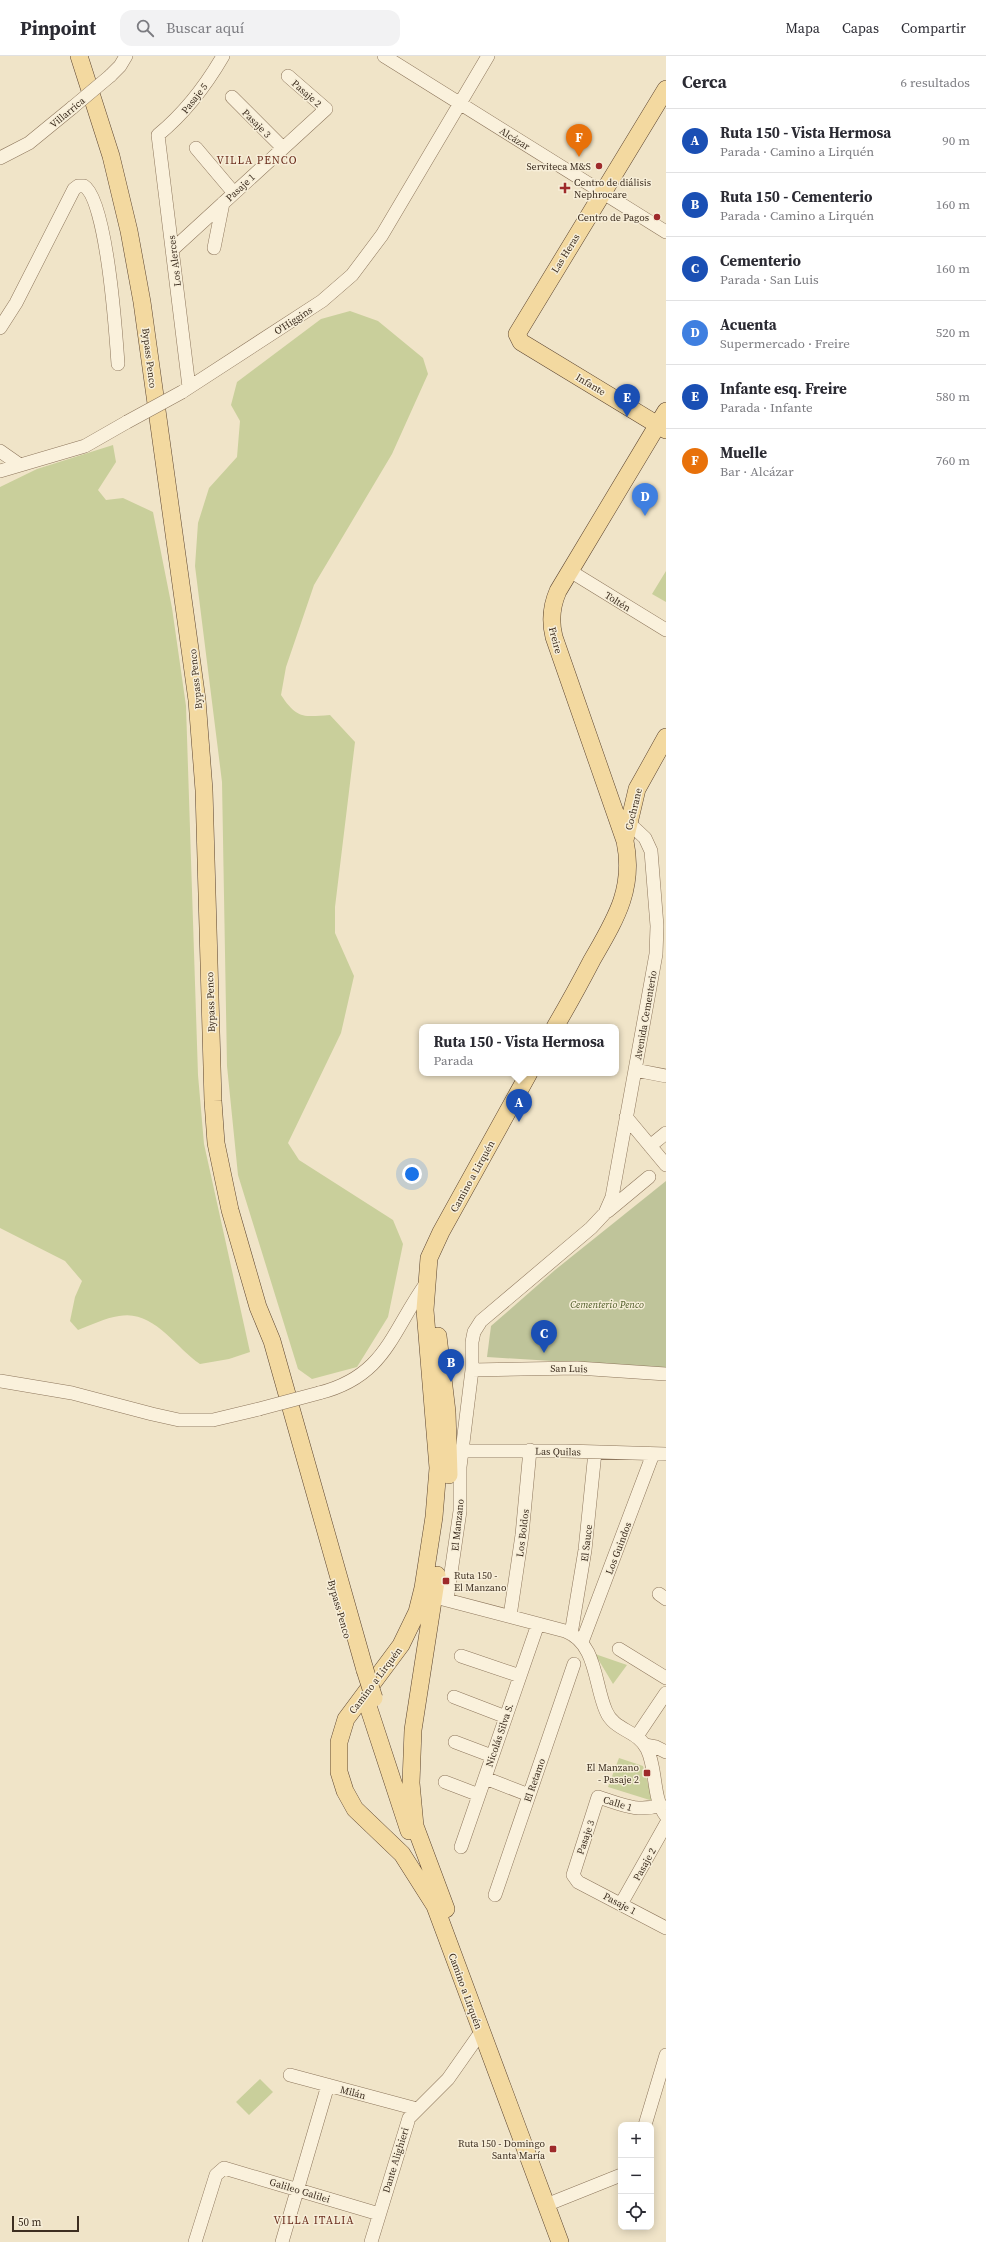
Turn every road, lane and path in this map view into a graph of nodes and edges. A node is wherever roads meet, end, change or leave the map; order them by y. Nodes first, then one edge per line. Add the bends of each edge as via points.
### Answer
1 (79, 56) edge
2 (126, 56) edge
3 (223, 56) edge
4 (384, 56) edge
5 (488, 56) edge
6 (288, 76) dead end
7 (666, 89) edge
8 (232, 97) dead end
9 (459, 104) junction
10 (326, 109) joint
11 (158, 135) joint
12 (196, 148) dead end
13 (283, 148) junction
14 (0, 158) edge
15 (234, 193) junction
16 (602, 193) junction
17 (223, 203) junction
18 (666, 232) edge
19 (214, 248) dead end
20 (172, 250) junction
21 (0, 328) edge
22 (517, 336) joint
23 (118, 364) dead end
24 (185, 390) junction
25 (663, 422) edge
26 (0, 451) edge
27 (20, 465) junction
28 (0, 471) edge
29 (570, 571) junction
30 (666, 630) edge
31 (666, 737) edge
32 (629, 823) junction
33 (625, 841) junction
34 (661, 896) edge
35 (557, 1024) edge
36 (635, 1070) junction
37 (527, 1076) edge
38 (666, 1076) edge
39 (626, 1117) junction
40 (666, 1133) edge
41 (650, 1146) junction
42 (666, 1165) edge
43 (649, 1177) dead end
44 (605, 1213) junction
45 (427, 1282) junction
46 (472, 1370) junction
47 (666, 1374) edge
48 (0, 1381) edge
49 (530, 1450) junction
50 (456, 1451) junction
51 (595, 1452) junction
52 (660, 1454) edge
53 (440, 1598) junction
54 (510, 1616) junction
55 (538, 1624) junction
56 (571, 1634) junction
57 (582, 1642) junction
58 (619, 1649) dead end
59 (461, 1656) dead end
60 (574, 1664) dead end
61 (520, 1676) junction
62 (666, 1678) edge
63 (666, 1693) edge
64 (454, 1697) dead end
65 (370, 1701) junction
66 (506, 1717) junction
67 (641, 1741) junction
68 (455, 1742) dead end
69 (666, 1752) edge
70 (492, 1756) junction
71 (485, 1778) junction
72 (445, 1782) dead end
73 (479, 1795) junction
74 (529, 1795) junction
75 (598, 1797) joint
76 (663, 1810) edge
77 (666, 1824) edge
78 (415, 1826) junction
79 (461, 1847) dead end
80 (574, 1878) joint
81 (495, 1895) dead end
82 (621, 1904) junction
83 (435, 1906) junction
84 (666, 1928) edge
85 (481, 2032) junction
86 (666, 2056) edge
87 (290, 2075) dead end
88 (328, 2085) junction
89 (416, 2109) junction
90 (646, 2122) edge
91 (618, 2176) edge
92 (298, 2189) junction
93 (551, 2203) junction
94 (379, 2214) junction
95 (195, 2242) edge
96 (282, 2242) edge
97 (371, 2242) edge
98 (560, 2242) edge
99 (571, 2242) edge

1 - 65 main road, Bypass Penco via 121,193 146,328 198,708 204,790 213,1101 216,1143 224,1190 258,1307 263,1336
2 - 14 street, Villarrica, bridge via 110,76 29,143
3 - 11 street, Pasaje 5 via 196,98
4 - 9 street, Alcázar
5 - 9 street, O'Higgins
6 - 10 street, Pasaje 2
7 - 16 main road, Las Heras
8 - 13 street, Pasaje 3
9 - 16 street, Alcázar
9 - 24 street, O'Higgins via 382,235 352,274 322,301
10 - 13 street, Pasaje 1
11 - 20 street, Los Alerces
12 - 15 street
13 - 15 street, Pasaje 1
15 - 17 street, Pasaje 1
16 - 18 street, Alcázar
16 - 22 main road, Las Heras via 518,329
17 - 19 street
17 - 20 street, Pasaje 1
20 - 24 street, Los Alerces
21 - 23 street via 16,303 73,192 76,187 81,186 88,189 100,219 112,299
22 - 25 main road, Infante via 521,342
24 - 27 street, O'Higgins, bridge via 85,446
25 - 29 main road, Freire
26 - 27 street
27 - 28 street, O'Higgins
29 - 30 street, Toltén
29 - 33 main road, Freire via 555,598 551,612 552,629
31 - 32 main road, Cochrane via 641,780
32 - 33 main road, Cochrane
32 - 34 street, Avenida Cementerio via 649,845
33 - 35 main road via 628,872 620,909
34 - 36 street, Avenida Cementerio via 656,954
36 - 38 street
36 - 39 street, Avenida Cementerio
37 - 45 main road, Camino a Lirquén via 435,1245 429,1258
39 - 41 street
39 - 44 street, Avenida Cementerio via 612,1198
40 - 41 street
41 - 42 street
43 - 44 street, Avenida Cementerio
44 - 46 street, Avenida Cementerio via 551,1263 478,1324 473,1337
45 - 48 street, bridge via 410,1306 392,1340 371,1368 348,1384 218,1419 179,1420 72,1392
45 - 50 main road, Camino a Lirquén via 436,1317
45 - 83 main road, Camino a Lirquén via 425,1327 438,1468 434,1517 423,1588 417,1612 400,1645 346,1719 339,1742 338,1762 341,1782 352,1804 365,1820 402,1854
46 - 47 street, San Luis via 577,1368
46 - 50 street, Avenida Cementerio
49 - 50 street, Las Quilas
49 - 51 street, Las Quilas
49 - 54 street, Los Boldos via 522,1535
50 - 53 main road, Camino a Lirquén via 447,1504
51 - 52 street, Las Quilas
51 - 56 street, El Sauce via 585,1550
52 - 57 street, Los Guindos
53 - 54 street
53 - 78 main road, Camino a Lirquén via 411,1747
54 - 55 street
55 - 56 street
55 - 61 street, Nicolás Silva S.
56 - 57 street
57 - 67 street via 589,1653 608,1716
58 - 62 street
59 - 61 street
60 - 74 street, El Retamo
61 - 66 street, Nicolás Silva S.
63 - 67 street
64 - 66 street
65 - 78 main road, Bypass Penco
65 - 83 main road, Bypass Penco
66 - 70 street, Nicolás Silva S.
67 - 69 street
67 - 76 street via 649,1754
68 - 70 street
70 - 71 street, Nicolás Silva S.
71 - 73 street, Nicolás Silva S.
71 - 74 street
72 - 73 street
73 - 79 street, Nicolás Silva S.
74 - 81 street, El Retamo
75 - 76 street, Calle 1 via 638,1809
75 - 80 street, Pasaje 3 via 573,1872
77 - 82 street, Pasaje 2
78 - 93 main road, Camino a Lirquén
80 - 82 street, Pasaje 1
82 - 84 street, Pasaje 1
83 - 85 main road, Camino a Lirquén
85 - 89 street, Dante Alighieri via 448,2079
85 - 93 main road, Camino a Lirquén
86 - 90 street
87 - 88 street, Milán
88 - 89 street, Milán
88 - 92 street
89 - 94 street, Dante Alighieri via 406,2124
91 - 93 street
92 - 94 street, Galileo Galilei
92 - 95 street, Galileo Galilei via 228,2168 221,2170 216,2175
92 - 96 street
93 - 98 main road, Camino a Lirquén
93 - 99 main road, Camino a Lirquén
94 - 97 street, Dante Alighieri

